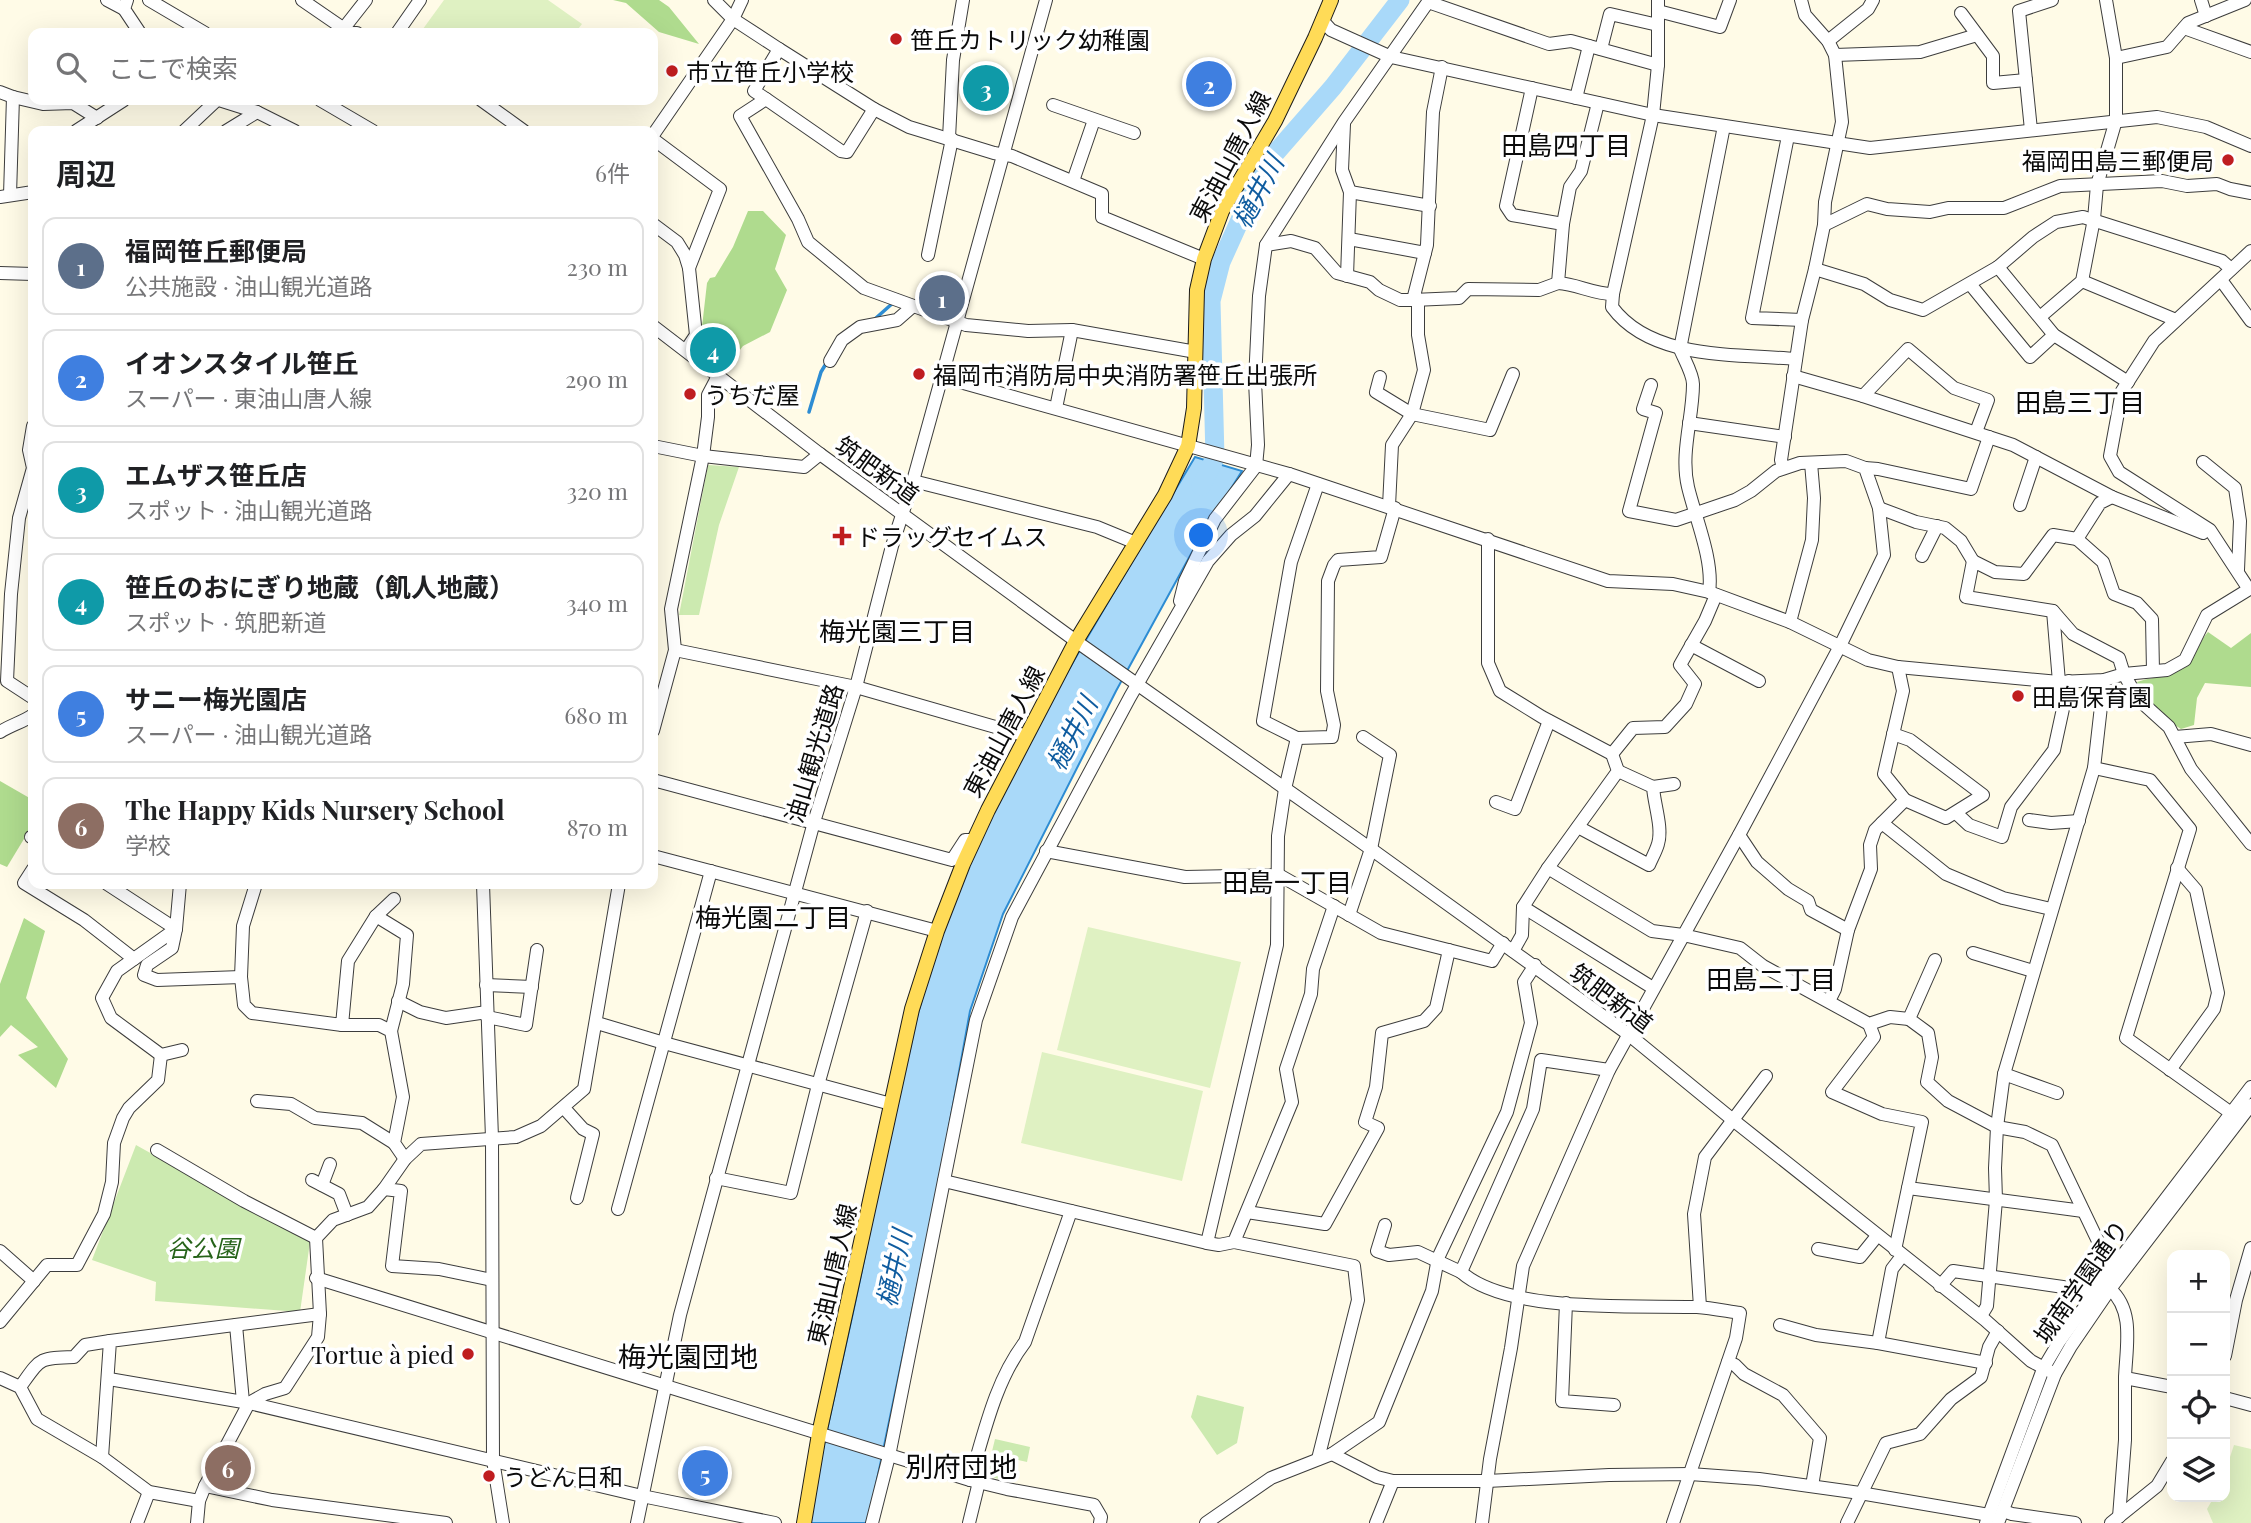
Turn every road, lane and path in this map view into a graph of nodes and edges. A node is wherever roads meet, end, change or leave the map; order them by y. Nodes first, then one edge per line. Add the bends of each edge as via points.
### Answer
1 (107, 0) edge
2 (149, 0) edge
3 (302, 0) edge
4 (366, 0) edge
5 (420, 0) edge
6 (714, 0) edge
7 (742, 0) edge
8 (963, 0) edge
9 (1046, 0) edge
10 (1331, 0) edge
11 (1730, 0) edge
12 (1801, 0) edge
13 (1873, 0) edge
14 (2052, 0) edge
15 (2106, 0) edge
16 (2201, 0) edge
17 (2244, 0) edge
18 (1428, 1) edge
19 (126, 4) edge
20 (1658, 12) edge
21 (1961, 13) dead end
22 (2206, 16) junction
23 (733, 19) junction
24 (1326, 25) junction
25 (137, 28) edge
26 (197, 28) edge
27 (344, 28) joint
28 (400, 28) edge
29 (2183, 28) junction
30 (1977, 35) junction
31 (1828, 41) junction
32 (1595, 48) junction
33 (779, 49) junction
34 (2251, 52) edge
35 (1386, 55) junction
36 (1835, 55) junction
37 (2116, 58) junction
38 (1658, 65) junction
39 (1442, 67) junction
40 (2026, 80) junction
41 (1532, 88) junction
42 (0, 92) edge
43 (13, 97) junction
44 (1576, 98) junction
45 (766, 99) junction
46 (28, 100) edge
47 (1598, 103) junction
48 (76, 105) edge
49 (116, 105) edge
50 (213, 105) edge
51 (234, 105) edge
52 (329, 105) edge
53 (346, 105) edge
54 (488, 105) edge
55 (1053, 105) dead end
56 (874, 109) junction
57 (257, 112) junction
58 (341, 112) junction
59 (1653, 115) junction
60 (97, 118) junction
61 (1094, 120) junction
62 (2116, 120) junction
63 (1344, 122) junction
64 (84, 126) edge
65 (189, 126) edge
66 (234, 126) edge
67 (285, 126) edge
68 (365, 126) edge
69 (517, 126) edge
70 (1724, 126) junction
71 (658, 130) edge
72 (2031, 130) junction
73 (1133, 133) dead end
74 (1788, 135) junction
75 (950, 139) junction
76 (658, 141) edge
77 (1837, 143) junction
78 (2250, 143) edge
79 (1003, 155) junction
80 (1073, 181) junction
81 (2097, 185) junction
82 (1350, 192) junction
83 (2251, 192) edge
84 (28, 193) edge
85 (5, 196) edge
86 (1430, 206) junction
87 (2094, 219) junction
88 (1563, 224) junction
89 (1824, 225) junction
90 (658, 229) edge
91 (1349, 239) junction
92 (1266, 244) junction
93 (2251, 251) edge
94 (1425, 253) junction
95 (928, 255) dead end
96 (1204, 259) junction
97 (1998, 267) junction
98 (689, 268) junction
99 (2231, 269) junction
100 (1815, 270) junction
101 (0, 273) edge
102 (28, 274) edge
103 (1347, 276) junction
104 (2221, 280) junction
105 (2082, 281) junction
106 (1558, 283) junction
107 (1970, 284) junction
108 (1613, 294) junction
109 (1416, 300) junction
110 (913, 306) junction
111 (2040, 317) junction
112 (1802, 320) junction
113 (2176, 320) junction
114 (2251, 321) edge
115 (957, 322) junction
116 (658, 330) edge
117 (1072, 330) junction
118 (2054, 335) junction
119 (1680, 349) junction
120 (686, 350) junction
121 (1196, 352) junction
122 (1796, 359) junction
123 (830, 361) dead end
124 (1513, 374) dead end
125 (718, 376) junction
126 (1793, 376) junction
127 (942, 377) junction
128 (1380, 377) dead end
129 (2128, 382) junction
130 (1651, 385) dead end
131 (1863, 396) junction
132 (1056, 408) junction
133 (1412, 414) junction
134 (1689, 423) junction
135 (1976, 432) junction
136 (1785, 437) junction
137 (1989, 437) junction
138 (658, 447) edge
139 (1193, 447) junction
140 (820, 454) junction
141 (703, 456) junction
142 (2036, 457) junction
143 (2203, 462) dead end
144 (1811, 463) junction
145 (1252, 466) junction
146 (1783, 468) junction
147 (1865, 468) junction
148 (1289, 474) junction
149 (913, 481) junction
150 (1318, 484) junction
151 (28, 486) edge
152 (2112, 497) junction
153 (2020, 505) dead end
154 (1392, 507) junction
155 (1880, 508) junction
156 (1696, 512) junction
157 (902, 513) junction
158 (1937, 526) junction
159 (2210, 530) junction
160 (1488, 539) junction
161 (2077, 539) junction
162 (1136, 543) junction
163 (1922, 556) dead end
164 (1973, 561) junction
165 (2238, 570) junction
166 (2249, 588) edge
167 (1712, 593) junction
168 (2053, 611) junction
169 (1175, 618) junction
170 (1790, 622) junction
171 (1078, 643) junction
172 (1691, 645) junction
173 (1840, 646) junction
174 (675, 650) junction
175 (1898, 667) junction
176 (2153, 671) junction
177 (2115, 677) junction
178 (1759, 681) dead end
179 (2064, 681) junction
180 (3, 683) edge
181 (1137, 683) junction
182 (856, 687) junction
183 (28, 696) edge
184 (658, 713) edge
185 (28, 717) edge
186 (1549, 721) junction
187 (0, 732) edge
188 (1893, 734) junction
189 (1027, 736) junction
190 (1363, 737) dead end
191 (2175, 737) junction
192 (1297, 738) junction
193 (2251, 745) edge
194 (1612, 754) junction
195 (2094, 768) junction
196 (1618, 771) junction
197 (658, 781) edge
198 (1674, 784) dead end
199 (1653, 787) junction
200 (1285, 789) junction
201 (1905, 800) junction
202 (1496, 802) dead end
203 (1956, 813) junction
204 (2029, 820) dead end
205 (2079, 821) junction
206 (814, 822) junction
207 (1882, 823) junction
208 (1578, 827) junction
209 (1739, 835) junction
210 (974, 840) junction
211 (2251, 844) edge
212 (1371, 849) junction
213 (1046, 851) junction
214 (658, 857) edge
215 (1548, 868) junction
216 (2177, 868) junction
217 (711, 871) junction
218 (1279, 874) junction
219 (34, 889) edge
220 (115, 889) edge
221 (180, 889) edge
222 (254, 889) edge
223 (484, 889) edge
224 (618, 889) edge
225 (796, 892) junction
226 (394, 899) dead end
227 (1334, 906) junction
228 (1523, 907) junction
229 (2051, 909) junction
230 (867, 911) junction
231 (1349, 915) junction
232 (376, 916) junction
233 (176, 929) junction
234 (1849, 930) junction
235 (937, 931) junction
236 (1683, 935) junction
237 (1508, 947) junction
238 (537, 950) dead end
239 (1449, 950) junction
240 (1973, 953) dead end
241 (134, 959) junction
242 (1935, 960) dead end
243 (1535, 965) junction
244 (2033, 971) junction
245 (241, 976) junction
246 (486, 985) junction
247 (531, 987) junction
248 (1653, 988) junction
249 (1829, 1001) junction
250 (398, 1002) junction
251 (487, 1015) junction
252 (1909, 1018) junction
253 (597, 1023) junction
254 (1869, 1024) junction
255 (342, 1025) junction
256 (391, 1031) junction
257 (1628, 1034) junction
258 (664, 1043) junction
259 (181, 1050) dead end
260 (161, 1055) junction
261 (748, 1066) junction
262 (1609, 1070) junction
263 (2170, 1070) junction
264 (2004, 1074) junction
265 (1766, 1076) dead end
266 (818, 1084) junction
267 (2251, 1087) edge
268 (2057, 1093) dead end
269 (257, 1101) dead end
270 (891, 1104) junction
271 (2251, 1105) edge
272 (564, 1108) junction
273 (2231, 1113) junction
274 (1733, 1120) junction
275 (1997, 1127) junction
276 (492, 1138) junction
277 (394, 1143) junction
278 (157, 1150) dead end
279 (405, 1159) junction
280 (330, 1164) dead end
281 (716, 1178) junction
282 (944, 1181) junction
283 (1908, 1188) junction
284 (384, 1189) junction
285 (577, 1198) dead end
286 (1996, 1200) junction
287 (618, 1209) dead end
288 (1071, 1211) junction
289 (2083, 1211) junction
290 (1247, 1212) junction
291 (346, 1215) junction
292 (1385, 1225) dead end
293 (1877, 1236) junction
294 (316, 1238) junction
295 (1234, 1242) junction
296 (1207, 1243) junction
297 (2251, 1248) edge
298 (1818, 1249) dead end
299 (0, 1251) edge
300 (1898, 1253) junction
301 (1437, 1262) junction
302 (2113, 1268) junction
303 (1461, 1272) junction
304 (1990, 1277) junction
305 (316, 1278) junction
306 (492, 1280) junction
307 (34, 1281) junction
308 (1940, 1286) junction
309 (2110, 1289) junction
310 (2092, 1296) junction
311 (1518, 1298) junction
312 (2236, 1300) junction
313 (1566, 1303) junction
314 (2251, 1305) edge
315 (1700, 1307) junction
316 (320, 1314) junction
317 (1980, 1316) junction
318 (0, 1322) edge
319 (236, 1325) junction
320 (1780, 1325) dead end
321 (1998, 1331) junction
322 (2230, 1331) edge
323 (492, 1334) junction
324 (110, 1341) junction
325 (1878, 1343) junction
326 (1728, 1362) junction
327 (1986, 1363) junction
328 (2049, 1371) junction
329 (0, 1378) edge
330 (2126, 1378) junction
331 (109, 1379) junction
332 (664, 1386) junction
333 (2167, 1386) edge
334 (20, 1387) junction
335 (2230, 1399) edge
336 (246, 1403) junction
337 (1614, 1405) dead end
338 (2251, 1405) edge
339 (821, 1435) junction
340 (1332, 1454) junction
341 (886, 1456) junction
342 (102, 1457) junction
343 (1318, 1459) junction
344 (493, 1460) junction
345 (2167, 1469) edge
346 (1690, 1474) junction
347 (975, 1481) junction
348 (1393, 1481) junction
349 (1487, 1481) junction
350 (205, 1486) junction
351 (1812, 1486) junction
352 (149, 1493) junction
353 (1860, 1493) junction
354 (642, 1496) junction
355 (199, 1501) junction
356 (1994, 1518) edge
357 (2115, 1520) edge
358 (137, 1523) edge
359 (197, 1523) edge
360 (446, 1523) edge
361 (503, 1523) edge
362 (637, 1523) edge
363 (775, 1523) edge
364 (804, 1523) edge
365 (872, 1523) edge
366 (969, 1523) edge
367 (1100, 1523) edge
368 (1206, 1523) edge
369 (1376, 1523) edge
370 (1482, 1523) edge
371 (1673, 1523) edge
372 (1847, 1523) edge
373 (2075, 1523) edge

1 - 19 street
2 - 26 street
3 - 27 street
4 - 27 street
5 - 28 street
6 - 23 street
7 - 23 street
8 - 75 street via 953,60
9 - 79 street, 油山観光道路
10 - 24 main road, 東油山唐人線
11 - 20 street via 1720,27
12 - 31 street via 1805,15
13 - 31 street
14 - 40 street via 2019,11
15 - 37 street
16 - 22 street
17 - 22 street
18 - 32 street via 1549,44 1571,41
18 - 35 street
19 - 25 street
20 - 32 street via 1609,14
20 - 38 street
21 - 30 street
22 - 29 street
23 - 33 street
23 - 71 street
24 - 35 street
24 - 96 main road, 東油山唐人線 via 1222,211
29 - 34 street
29 - 37 street via 2167,47
30 - 36 street via 1920,52
30 - 40 street via 1993,56 1993,83
31 - 36 street
32 - 38 street
32 - 44 street
33 - 45 street via 754,91
33 - 56 street
35 - 39 street
35 - 63 street
36 - 77 street via 1842,122
37 - 62 street
38 - 59 street
39 - 41 street
39 - 86 street via 1433,112
40 - 72 street
41 - 44 street
41 - 88 street via 1506,206 1512,215
42 - 43 street
43 - 46 street
43 - 85 street
44 - 47 street
45 - 56 street via 847,152
45 - 110 street via 740,116 808,242 864,288
47 - 59 street
47 - 88 street via 1581,171 1570,187
48 - 60 street
49 - 60 street
50 - 65 street
51 - 57 street
52 - 58 street
53 - 58 street
54 - 69 street
55 - 61 street
56 - 75 street via 909,127
57 - 66 street
57 - 67 street
58 - 68 street
59 - 70 street
59 - 108 street
60 - 64 street
61 - 73 street
61 - 80 street
62 - 72 street
62 - 78 street via 2178,120
62 - 81 street
63 - 82 street via 1342,170
63 - 92 street
70 - 74 street
70 - 119 street
72 - 77 street via 1870,148
74 - 77 street
74 - 112 street via 1752,318
75 - 79 street
75 - 95 street
76 - 98 street via 720,189
77 - 89 street
79 - 80 street
79 - 115 street, 油山観光道路
80 - 96 street via 1102,194 1102,217
81 - 83 street via 2162,181 2187,186 2217,184
81 - 87 street
81 - 89 street via 2060,186 2004,208 1930,212 1867,204
82 - 86 street
82 - 91 street
84 - 85 street
86 - 94 street
87 - 97 street via 2056,222
87 - 99 street via 2222,261
87 - 105 street
88 - 106 street
89 - 100 street
90 - 98 street via 677,242
91 - 94 street
91 - 103 street
92 - 103 street via 1292,241 1315,248 1337,273
92 - 145 street via 1255,369 1258,445
93 - 99 street
94 - 109 street
96 - 121 main road, 東油山唐人線 via 1197,290
97 - 107 street
97 - 111 street
98 - 120 street via 696,335
99 - 104 street
100 - 107 street via 1864,284 1890,300 1923,310
100 - 112 street
101 - 102 street
103 - 109 street via 1370,282 1400,300
104 - 113 street
104 - 114 street
105 - 111 street
105 - 113 street
106 - 108 street
106 - 109 street via 1539,290 1468,289 1459,298
107 - 118 street via 2030,357
108 - 119 street via 1612,307 1622,321
109 - 133 street via 1424,370
110 - 115 street
110 - 123 street via 897,320 860,327 842,340
111 - 118 street
112 - 122 street
113 - 129 street via 2154,341
115 - 117 street via 1028,331
115 - 127 street, 油山観光道路
116 - 120 street, 筑肥新道
117 - 121 street
117 - 132 street
118 - 129 street
119 - 122 street
119 - 134 street via 1694,382
120 - 125 street, 筑肥新道
121 - 139 main road, 東油山唐人線
122 - 126 street
124 - 133 street via 1490,430
125 - 140 street, 筑肥新道
125 - 141 street via 708,395
126 - 131 street
126 - 136 street
127 - 132 street
127 - 149 street, 油山観光道路
128 - 133 street via 1376,392
129 - 159 street via 2122,391 2110,456 2113,465
130 - 156 street via 1643,409 1656,413 1629,511 1676,520
131 - 135 street
131 - 135 street via 1908,349 1954,388 1988,400
132 - 139 street
133 - 154 street via 1392,445
134 - 136 street
134 - 156 street via 1686,462
135 - 137 street
136 - 146 street
137 - 142 street
137 - 147 street via 1971,489
138 - 141 street
139 - 145 street
139 - 162 main road, 東油山唐人線
140 - 141 street via 804,467
140 - 157 street, 筑肥新道
141 - 174 street via 671,609
142 - 152 street
142 - 153 street
143 - 165 street via 2235,488 2240,521
144 - 146 street
144 - 147 street via 1846,461
144 - 170 street via 1812,540
145 - 148 street
145 - 169 street via 1202,543
146 - 156 street via 1735,500
147 - 155 street
148 - 150 street
148 - 169 street via 1255,516 1208,561
149 - 157 street, 油山観光道路
149 - 162 street via 1097,527
150 - 154 street
150 - 192 street via 1291,562 1263,721
151 - 180 street via 19,518
152 - 159 street via 2202,534
152 - 161 street via 2100,503
154 - 160 street
154 - 192 street via 1381,557 1338,560 1328,582 1327,691 1332,737
155 - 158 street
155 - 173 street via 1884,555
156 - 167 street
157 - 171 street, 筑肥新道
157 - 182 street, 油山観光道路
158 - 163 street
158 - 164 street via 1961,541
159 - 165 street
160 - 167 street via 1608,581 1673,584
160 - 186 street via 1488,663 1500,691
161 - 164 street via 2053,535 2024,574 1995,572
161 - 176 street via 2103,562 2114,594 2137,603 2152,619
162 - 171 main road, 東油山唐人線
164 - 168 street via 1966,597
165 - 166 street
166 - 176 street via 2207,615 2185,660 2167,670
167 - 170 street
167 - 172 street
168 - 177 street via 2073,634 2119,658
168 - 179 street
169 - 181 street
170 - 173 street
171 - 181 street, 筑肥新道
171 - 189 main road, 東油山唐人線
172 - 178 street
172 - 194 street via 1680,665 1695,684 1686,704 1665,727 1633,728
173 - 175 street via 1868,660
173 - 209 street
174 - 182 street
174 - 184 street
175 - 179 street
175 - 188 street via 1903,691
176 - 177 street
177 - 179 street
177 - 191 street
177 - 195 street
179 - 203 street via 2054,750 2011,807 2002,837 1969,825
180 - 183 street
181 - 200 street, 筑肥新道
181 - 213 street
182 - 189 street
182 - 206 street, 油山観光道路
185 - 187 street
186 - 194 street
186 - 202 street via 1515,809
188 - 201 street via 1884,774
188 - 203 street via 1910,740 1983,795
189 - 210 main road, 東油山唐人線
190 - 212 street via 1390,755
191 - 193 street via 2211,734
191 - 211 street via 2191,769
192 - 200 street
194 - 196 street
195 - 205 street
195 - 216 street via 2150,779 2190,829
196 - 199 street
196 - 208 street
197 - 206 street
198 - 199 street
199 - 208 street via 1659,841 1648,865
200 - 212 street, 筑肥新道
200 - 218 street via 1278,836
201 - 203 street via 1946,818
201 - 207 street
204 - 205 street
205 - 229 street
206 - 210 street via 952,860 965,840
206 - 225 street, 油山観光道路
207 - 229 street via 1946,874 2003,898
207 - 234 street via 1870,845 1871,869
208 - 215 street
209 - 234 street via 1757,862 1808,901 1811,910
209 - 236 street
210 - 235 main road, 東油山唐人線
212 - 231 street
212 - 237 street, 筑肥新道
213 - 218 street via 1185,877
213 - 282 street via 1013,917 976,1020
214 - 217 street
215 - 228 street
215 - 236 street via 1652,931
216 - 263 street via 2196,890 2218,993 2214,1009
216 - 263 street via 2126,1038
217 - 225 street
217 - 258 street
218 - 227 street
218 - 296 street via 1277,945
219 - 241 street
220 - 233 street
221 - 233 street
222 - 245 street via 243,926
223 - 246 street
224 - 253 street
225 - 230 street
225 - 261 street, 油山観光道路
226 - 232 street
227 - 231 street
227 - 290 street via 1286,1069 1292,1102
228 - 237 street via 1522,935
228 - 248 street
229 - 244 street
230 - 235 street
230 - 266 street
231 - 239 street via 1381,933
232 - 250 street via 407,935
232 - 255 street via 348,961
233 - 241 street
233 - 245 street via 172,948 147,965 144,975 157,980
234 - 249 street
235 - 270 main road, 東油山唐人線 via 912,1009
236 - 248 street
236 - 249 street via 1740,948 1763,966
237 - 239 street via 1492,961
237 - 243 street, 筑肥新道
238 - 247 street
239 - 290 street via 1436,1008 1424,1021 1382,1033 1376,1087 1365,1122 1378,1128 1325,1224
240 - 244 street
241 - 260 street via 117,971 102,998 111,1018
242 - 252 street
243 - 257 street, 筑肥新道
243 - 301 street via 1524,982 1531,1023 1507,1112
244 - 264 street
245 - 255 street via 244,1005 252,1013
246 - 247 street
246 - 251 street
247 - 251 street via 526,1026
248 - 257 street
249 - 254 street
250 - 251 street via 446,1018
250 - 256 street
251 - 276 street
252 - 254 street via 1890,1017
252 - 275 street via 1928,1032 1932,1057 1927,1082 1948,1101
253 - 258 street
253 - 272 street via 584,1089
254 - 283 street via 1874,1037 1832,1092 1882,1114 1922,1122
255 - 256 street via 379,1024
256 - 277 street via 403,1097
257 - 262 street
257 - 274 street, 筑肥新道
258 - 261 street
258 - 287 street
259 - 260 street
260 - 307 street via 158,1080 123,1118 114,1143 104,1214 77,1265 47,1265
261 - 266 street
261 - 281 street, 油山観光道路
262 - 303 street via 1541,1060 1533,1109
262 - 311 street via 1524,1266
263 - 273 street
264 - 268 street
264 - 275 street
265 - 274 street
266 - 270 street
266 - 281 street via 791,1193
267 - 273 street, 城南学園通り
269 - 277 street via 290,1104 315,1118 362,1123
270 - 339 main road, 東油山唐人線
271 - 309 street, 城南学園通り
272 - 276 street via 541,1126 516,1137
272 - 285 street via 593,1133
273 - 302 street, 城南学園通り
274 - 293 street, 筑肥新道
274 - 315 street via 1705,1157 1694,1214
275 - 286 street
275 - 289 street via 2025,1132 2052,1145
276 - 279 street via 421,1144
276 - 306 street
277 - 279 street
278 - 294 street
279 - 284 street
280 - 291 street via 317,1182 339,1195
281 - 332 street, 油山観光道路
282 - 288 street
282 - 341 street
283 - 286 street
283 - 300 street
284 - 291 street via 368,1207
284 - 306 street via 401,1191 392,1266 439,1269
286 - 289 street
286 - 304 street
288 - 296 street
288 - 347 street via 1025,1342 1011,1360 992,1408
289 - 302 street
290 - 295 street
291 - 294 street via 333,1220
292 - 301 street via 1377,1251 1389,1255 1418,1252
293 - 298 street via 1860,1256
293 - 300 street, 筑肥新道
294 - 305 street
295 - 296 street
295 - 343 street via 1354,1266 1358,1300
297 - 312 street
299 - 307 street
300 - 308 street, 筑肥新道
300 - 325 street
301 - 303 street
301 - 340 street via 1432,1291 1379,1422
302 - 310 street, 城南学園通り
303 - 311 street
304 - 308 street via 1953,1271
304 - 310 street via 2084,1290
304 - 317 street via 1987,1306
305 - 316 street
305 - 323 street
306 - 323 street
307 - 318 street
308 - 317 street, 筑肥新道
309 - 328 street, 城南学園通り
309 - 330 street via 2127,1314
310 - 328 street, 城南学園通り
311 - 313 street
311 - 349 street
312 - 314 street
312 - 322 street
313 - 315 street
313 - 337 street via 1562,1401
315 - 326 street via 1740,1313
316 - 319 street
316 - 336 street via 318,1337 285,1388
317 - 321 street, 筑肥新道
319 - 324 street
319 - 336 street
320 - 325 street
321 - 327 street
321 - 328 street, 筑肥新道
323 - 332 street
323 - 344 street
324 - 331 street
324 - 334 street via 85,1345 74,1357 46,1358
325 - 327 street
326 - 346 street
326 - 351 street via 1783,1395 1820,1438
327 - 353 street via 1981,1377 1951,1399 1920,1434 1886,1443
328 - 356 street, 城南学園通り
329 - 334 street
330 - 333 street
330 - 357 street via 2125,1440
331 - 336 street
331 - 342 street
332 - 339 street
332 - 354 street, 油山観光道路
334 - 342 street via 37,1419
335 - 338 street
336 - 344 street
336 - 350 street
339 - 341 street
339 - 364 main road, 東油山唐人線
340 - 343 street
340 - 348 street
341 - 347 street
341 - 365 street
342 - 352 street
343 - 368 street via 1271,1478
344 - 354 street
344 - 361 street
345 - 357 street via 2157,1486
346 - 349 street
346 - 351 street
346 - 371 street
347 - 366 street
347 - 367 street via 1094,1505
348 - 349 street
348 - 369 street
349 - 370 street
350 - 355 street
350 - 360 street via 272,1500
351 - 353 street
352 - 355 street
352 - 358 street
353 - 356 street
353 - 372 street
354 - 362 street, 油山観光道路
354 - 363 street
355 - 359 street
356 - 373 street via 2012,1514

